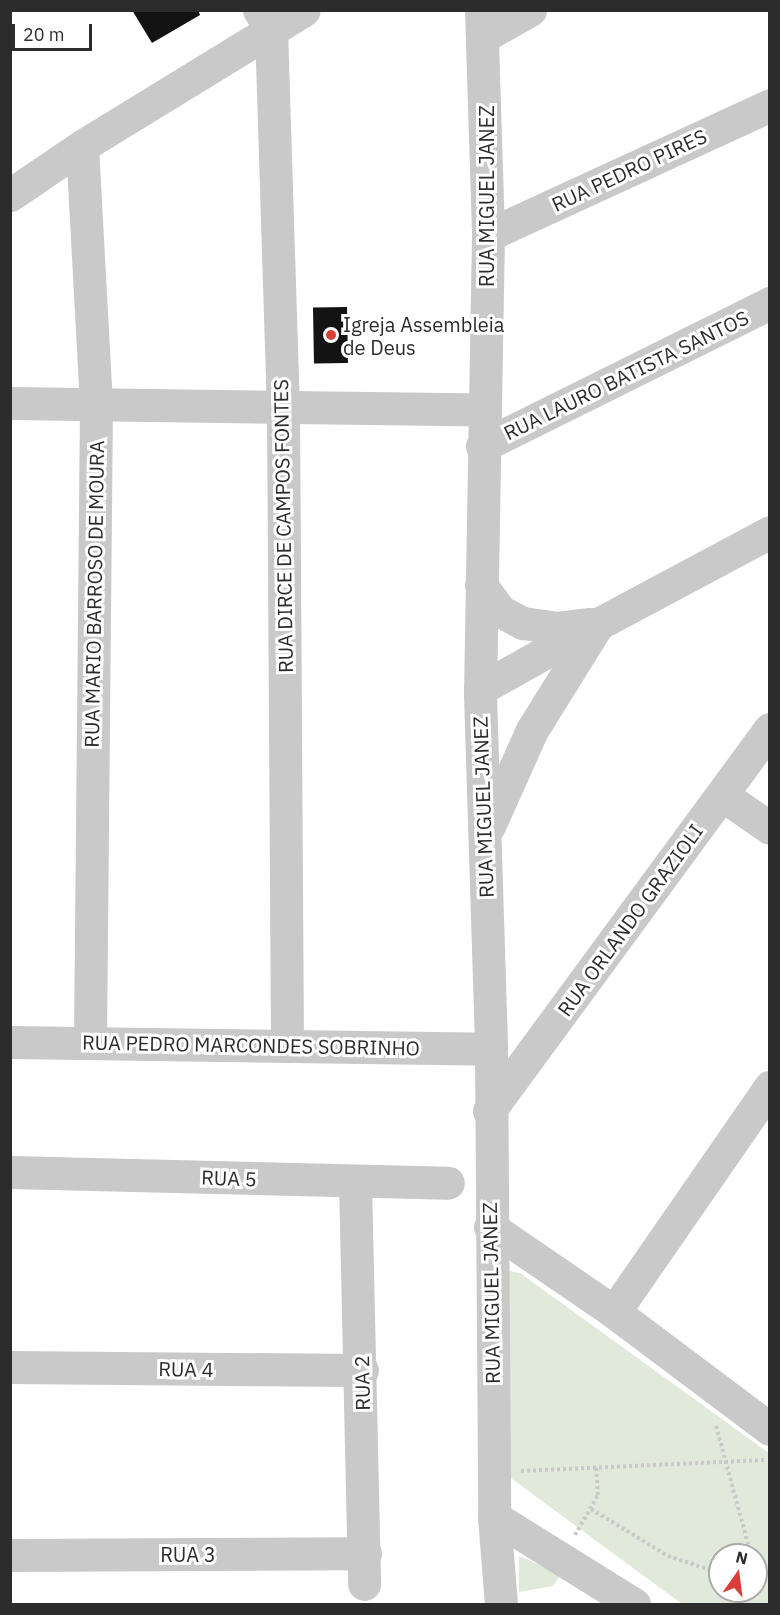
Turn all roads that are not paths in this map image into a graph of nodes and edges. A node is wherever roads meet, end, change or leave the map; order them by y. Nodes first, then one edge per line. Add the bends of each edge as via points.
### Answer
1 (304, 10) edge
2 (530, 10) edge
3 (265, 20) edge
4 (482, 23) edge
5 (770, 105) edge
6 (82, 146) junction
7 (10, 195) edge
8 (488, 236) junction
9 (770, 303) edge
10 (10, 403) edge
11 (96, 403) junction
12 (283, 408) junction
13 (483, 410) junction
14 (482, 446) junction
15 (770, 532) edge
16 (481, 585) junction
17 (598, 624) junction
18 (480, 689) junction
19 (770, 729) edge
20 (722, 795) junction
21 (770, 828) edge
22 (484, 839) junction
23 (10, 1042) edge
24 (90, 1043) junction
25 (287, 1046) junction
26 (491, 1049) junction
27 (770, 1087) edge
28 (489, 1111) junction
29 (10, 1172) edge
30 (355, 1182) junction
31 (448, 1183) dead end
32 (490, 1227) junction
33 (614, 1312) junction
34 (10, 1367) edge
35 (362, 1370) junction
36 (770, 1429) edge
37 (494, 1517) junction
38 (10, 1555) edge
39 (364, 1568) joint
40 (631, 1602) edge
41 (501, 1605) edge
42 (589, 1605) edge

1 - 3 street
2 - 4 street
3 - 6 street
3 - 12 street, RUA DIRCE DE CAMPOS FONTES
4 - 8 street, RUA MIGUEL JANEZ
5 - 8 street, RUA PEDRO PIRES
6 - 7 street
6 - 11 street, RUA MARIO BARROSO DE MOURA
8 - 13 street, RUA MIGUEL JANEZ
9 - 14 street, RUA LAURO BATISTA SANTOS
10 - 11 street
11 - 12 street
11 - 24 street, RUA MARIO BARROSO DE MOURA
12 - 13 street
12 - 25 street, RUA DIRCE DE CAMPOS FONTES
13 - 14 street, RUA MIGUEL JANEZ
14 - 16 street, RUA MIGUEL JANEZ
15 - 17 street
16 - 17 street via 500,611 524,623 557,628
16 - 18 street, RUA MIGUEL JANEZ
17 - 18 street
17 - 22 street via 532,730
18 - 22 street, RUA MIGUEL JANEZ
19 - 20 street, RUA ORLANDO GRAZIOLI
20 - 21 street
20 - 28 street, RUA ORLANDO GRAZIOLI
22 - 26 street, RUA MIGUEL JANEZ
23 - 24 street, RUA PEDRO MARCONDES SOBRINHO
24 - 25 street, RUA PEDRO MARCONDES SOBRINHO
25 - 26 street, RUA PEDRO MARCONDES SOBRINHO
26 - 28 street, RUA MIGUEL JANEZ
27 - 33 street
28 - 32 street, RUA MIGUEL JANEZ
29 - 30 street, RUA 5
30 - 31 street, RUA 5
30 - 35 street, RUA 2
32 - 33 street
32 - 37 street, RUA MIGUEL JANEZ
33 - 36 street
34 - 35 street, RUA 4
35 - 39 street, RUA 2
37 - 40 street
37 - 41 street, RUA MIGUEL JANEZ
38 - 39 street, RUA 3
40 - 42 street

